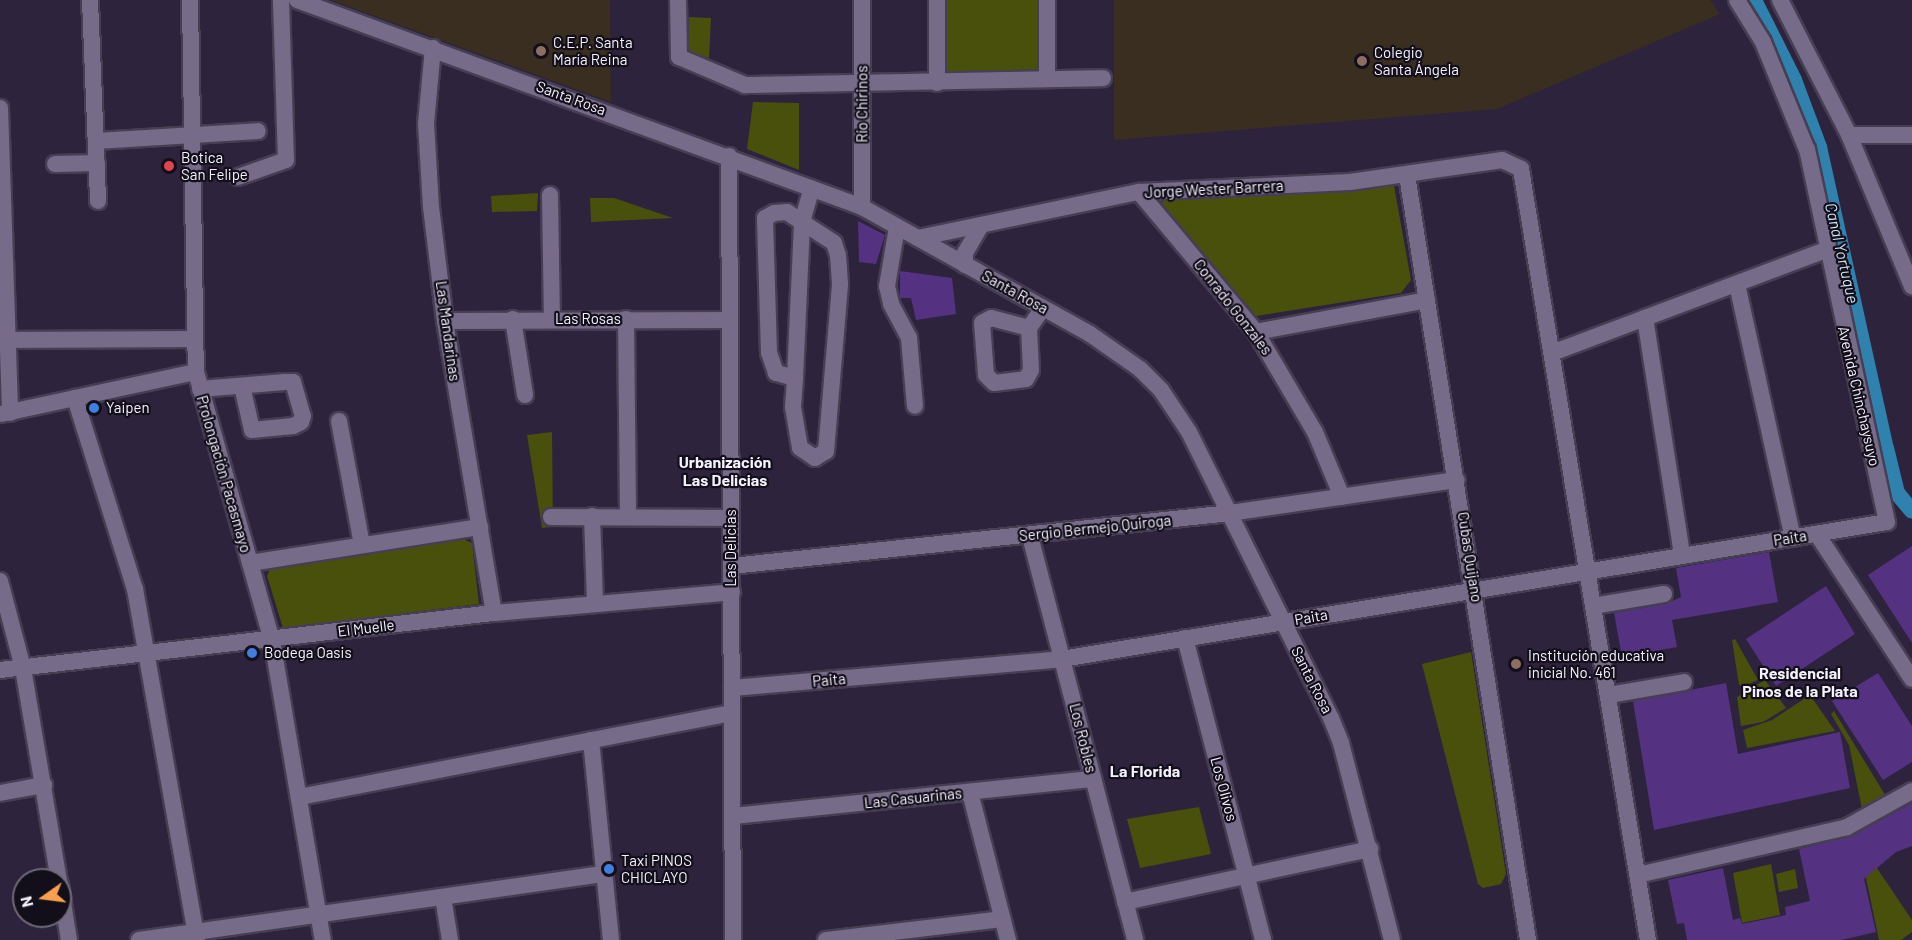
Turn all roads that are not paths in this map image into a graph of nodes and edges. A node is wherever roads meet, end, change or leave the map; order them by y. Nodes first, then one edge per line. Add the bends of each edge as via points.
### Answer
1 (90, 0) edge
2 (190, 0) edge
3 (281, 0) edge
4 (297, 0) edge
5 (678, 0) edge
6 (862, 0) edge
7 (937, 0) edge
8 (1047, 0) edge
9 (1737, 0) edge
10 (1780, 0) edge
11 (433, 48) junction
12 (1103, 78) dead end
13 (1047, 79) junction
14 (937, 83) junction
15 (862, 85) junction
16 (0, 108) edge
17 (258, 131) dead end
18 (1850, 135) junction
19 (1912, 135) edge
20 (192, 136) junction
21 (96, 141) junction
22 (729, 156) junction
23 (97, 163) junction
24 (55, 164) dead end
25 (1407, 175) junction
26 (238, 177) dead end
27 (812, 188) junction
28 (1139, 192) junction
29 (550, 195) dead end
30 (1, 200) edge
31 (98, 201) dead end
32 (862, 207) junction
33 (802, 222) junction
34 (981, 225) junction
35 (897, 227) junction
36 (918, 238) junction
37 (1826, 250) junction
38 (965, 264) junction
39 (1911, 278) edge
40 (1737, 284) junction
41 (1427, 300) junction
42 (1042, 308) junction
43 (552, 318) junction
44 (1645, 318) junction
45 (513, 319) junction
46 (626, 319) junction
47 (730, 320) junction
48 (445, 321) junction
49 (1029, 328) dead end
50 (1256, 332) junction
51 (193, 339) junction
52 (6, 340) junction
53 (1552, 353) junction
54 (196, 372) junction
55 (795, 378) junction
56 (242, 386) dead end
57 (200, 389) junction
58 (525, 395) dead end
59 (75, 398) junction
60 (915, 406) dead end
61 (5, 414) edge
62 (339, 422) dead end
63 (1457, 480) junction
64 (1342, 497) junction
65 (1230, 513) junction
66 (592, 516) junction
67 (551, 517) dead end
68 (627, 517) junction
69 (731, 518) junction
70 (1887, 522) joint
71 (480, 527) junction
72 (1817, 534) junction
73 (1030, 536) junction
74 (1793, 538) junction
75 (362, 545) junction
76 (1682, 555) junction
77 (250, 563) junction
78 (732, 566) junction
79 (1587, 571) junction
80 (0, 581) edge
81 (1476, 590) junction
82 (732, 592) junction
83 (1664, 594) dead end
84 (595, 604) junction
85 (1593, 606) junction
86 (494, 613) junction
87 (1282, 622) junction
88 (1185, 638) junction
89 (272, 640) junction
90 (147, 654) junction
91 (1062, 659) junction
92 (23, 668) junction
93 (0, 670) edge
94 (1912, 679) edge
95 (1684, 682) dead end
96 (732, 688) junction
97 (1609, 695) junction
98 (732, 713) junction
99 (591, 740) junction
100 (1093, 779) junction
101 (44, 785) junction
102 (1912, 790) edge
103 (970, 792) junction
104 (0, 794) edge
105 (299, 798) junction
106 (734, 816) junction
107 (1370, 849) junction
108 (58, 868) edge
109 (604, 874) junction
110 (1247, 875) junction
111 (1638, 875) junction
112 (443, 897) junction
113 (1125, 902) junction
114 (319, 914) junction
115 (1002, 919) junction
116 (197, 936) edge
117 (139, 940) edge
118 (323, 940) edge
119 (450, 940) edge
120 (611, 940) edge
121 (733, 940) edge
122 (826, 940) edge
123 (1008, 940) edge
124 (1135, 940) edge
125 (1263, 940) edge
126 (1392, 940) edge
127 (1528, 940) edge
128 (1648, 940) edge

1 - 21 street
2 - 20 street, Prolongación Pacasmayo
3 - 26 street via 286,160
4 - 11 street, Santa Rosa
5 - 15 street via 679,57 688,63 745,85
6 - 15 street, Río Chirinos
7 - 14 street
8 - 13 street
9 - 37 street, Avenida Chinchaysuyo via 1763,42 1807,150
10 - 18 street
11 - 22 street, Santa Rosa
11 - 48 street, Las Mandarinas via 426,123 427,164
12 - 13 street
13 - 14 street
14 - 15 street
15 - 32 street, Río Chirinos
16 - 30 street
17 - 20 street
18 - 19 street
18 - 39 street
20 - 21 street
20 - 51 street, Prolongación Pacasmayo
21 - 23 street
22 - 27 street, Santa Rosa
22 - 47 street, Las Delicias
23 - 24 street
23 - 31 street
25 - 28 street, Jorge Wester Barrera
25 - 41 street, Cubas Quijano
25 - 53 street, Jorge Wester Barrera via 1502,160 1513,163 1525,179
27 - 32 street, Santa Rosa
27 - 33 street
28 - 34 street, Jorge Wester Barrera
28 - 50 street, Conrado Gonzales
29 - 43 street
30 - 52 street
32 - 35 street, Santa Rosa
33 - 55 street
33 - 55 street via 787,212 765,218 769,353 776,373
33 - 55 street via 834,243 840,285 826,451 815,458 800,448 794,426
34 - 36 street, Jorge Wester Barrera
34 - 38 street via 965,253
35 - 36 street, Santa Rosa
35 - 60 street via 888,286 899,324 909,339
36 - 38 street, Santa Rosa
37 - 40 street
37 - 70 street, Avenida Chinchaysuyo
38 - 42 street, Santa Rosa
40 - 44 street
40 - 74 street
41 - 50 street
41 - 63 street, Cubas Quijano
42 - 49 street
42 - 65 street, Santa Rosa via 1120,353 1161,390
43 - 45 street, Las Rosas
43 - 46 street, Las Rosas
44 - 53 street
44 - 76 street
45 - 48 street, Las Rosas
45 - 58 street
46 - 47 street, Las Rosas
46 - 68 street
47 - 69 street, Las Delicias
48 - 71 street, Las Mandarinas
50 - 64 street, Conrado Gonzales via 1315,432
51 - 52 street
51 - 54 street, Prolongación Pacasmayo
52 - 61 street
53 - 79 street
54 - 57 street, Prolongación Pacasmayo
54 - 59 street
56 - 57 street
57 - 77 street, Prolongación Pacasmayo
59 - 61 street
59 - 90 street via 135,589
62 - 75 street
63 - 64 street, Sergio Bermejo Quiroga
63 - 81 street, Cubas Quijano
64 - 65 street, Sergio Bermejo Quiroga
65 - 73 street, Sergio Bermejo Quiroga
65 - 87 street, Santa Rosa
66 - 67 street
66 - 68 street
66 - 84 street
68 - 69 street
69 - 78 street, Las Delicias
70 - 72 street, Paita
71 - 75 street
71 - 86 street, Las Mandarinas
72 - 74 street, Paita
72 - 94 street
73 - 78 street, Sergio Bermejo Quiroga
73 - 91 street, Los Robles
74 - 76 street, Paita
75 - 77 street
76 - 79 street, Paita
77 - 89 street, Prolongación Pacasmayo
78 - 82 street, Las Delicias
79 - 81 street, Paita
79 - 85 street
80 - 92 street
81 - 87 street, Paita
81 - 127 street, Cubas Quijano
82 - 84 street, El Muelle
82 - 96 street, Las Delicias
83 - 85 street
84 - 86 street, El Muelle
85 - 97 street
86 - 89 street, El Muelle
87 - 88 street, Paita
87 - 107 street, Santa Rosa via 1341,743
88 - 91 street, Paita
88 - 110 street, Los Olivos
89 - 90 street, El Muelle
89 - 105 street, Prolongación Pacasmayo
90 - 92 street, El Muelle
90 - 116 street
91 - 96 street, Paita
91 - 100 street, Los Robles
92 - 93 street, El Muelle
92 - 101 street
95 - 97 street
96 - 98 street, Las Delicias
97 - 111 street
98 - 99 street
98 - 106 street, Las Delicias
99 - 105 street
99 - 109 street
100 - 103 street, Las Casuarinas
100 - 113 street, Los Robles
101 - 104 street
101 - 108 street
102 - 111 street via 1847,827
103 - 106 street, Las Casuarinas
103 - 115 street
105 - 114 street, Prolongación Pacasmayo
106 - 121 street, Las Delicias
107 - 110 street
107 - 126 street, Santa Rosa
109 - 112 street
109 - 120 street
110 - 113 street
110 - 125 street, Los Olivos
111 - 128 street
112 - 114 street
112 - 119 street
113 - 124 street, Los Robles
114 - 116 street
114 - 118 street, Prolongación Pacasmayo
115 - 122 street
115 - 123 street
116 - 117 street

